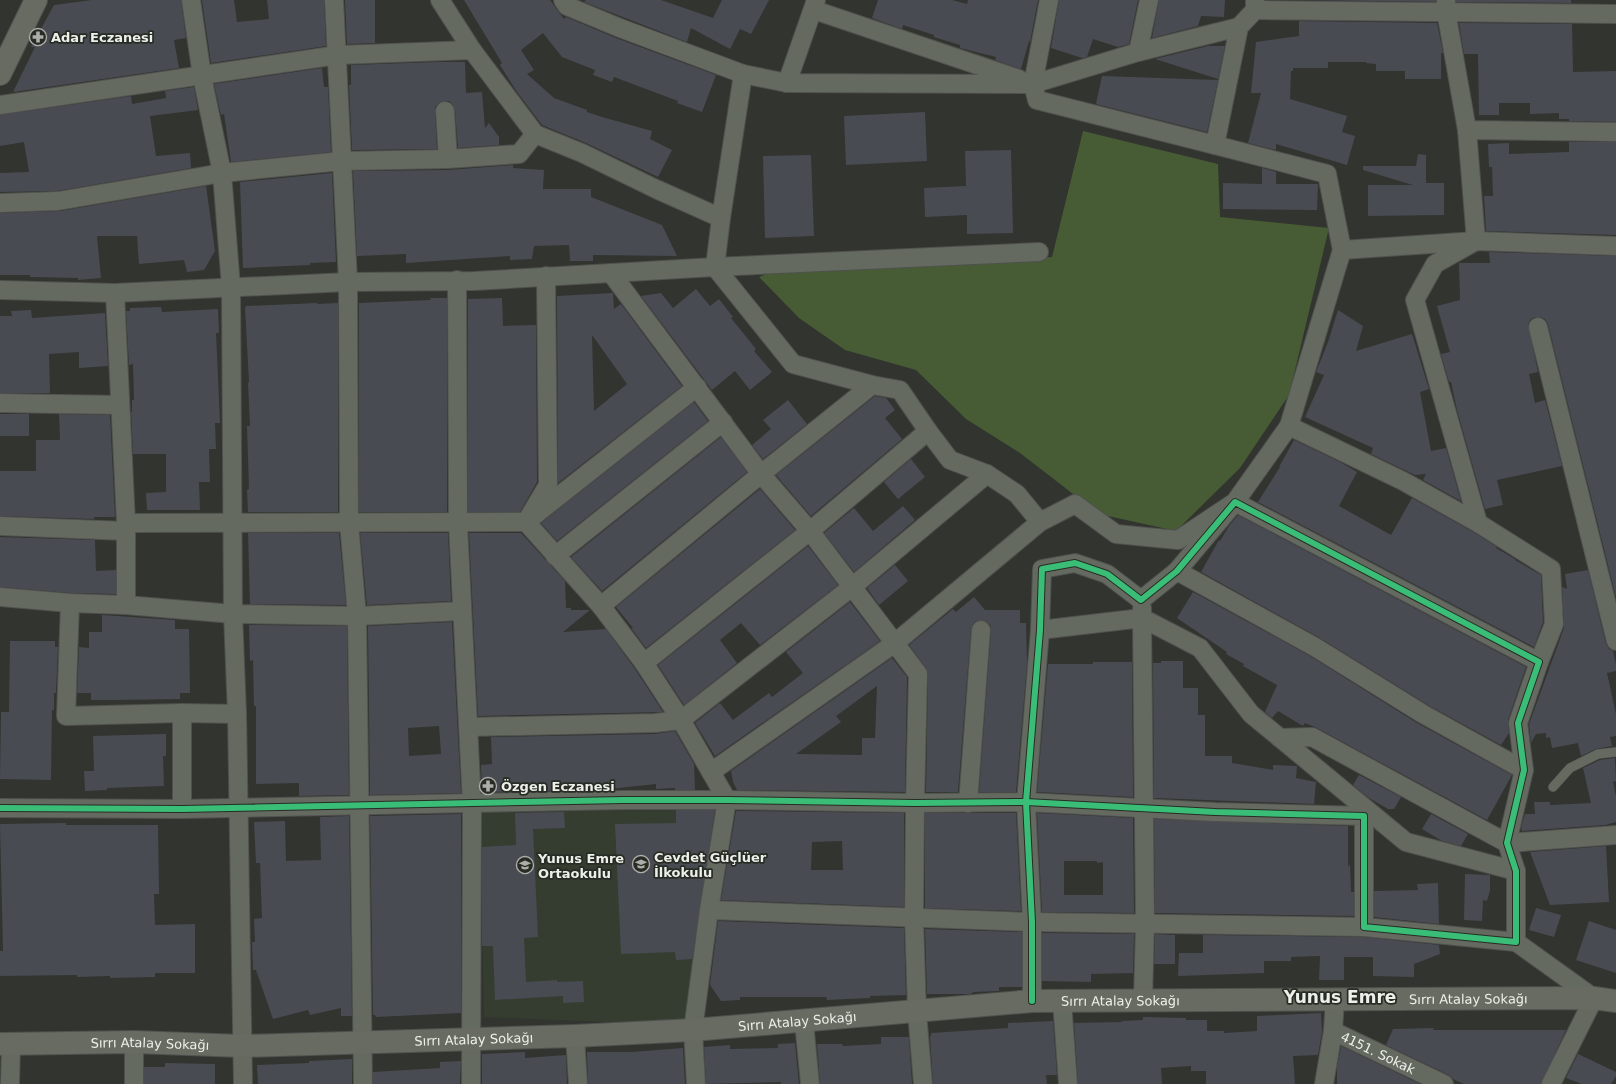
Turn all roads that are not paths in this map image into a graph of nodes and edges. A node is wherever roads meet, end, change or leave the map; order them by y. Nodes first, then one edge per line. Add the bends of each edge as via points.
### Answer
1 (36, 0) edge
2 (191, 0) edge
3 (334, 0) edge
4 (440, 0) edge
5 (563, 0) edge
6 (1049, 0) edge
7 (1148, 0) edge
8 (815, 5) edge
9 (1255, 5) edge
10 (1446, 6) edge
11 (1616, 14) edge
12 (1239, 27) junction
13 (472, 50) junction
14 (1138, 52) junction
15 (338, 55) junction
16 (0, 74) edge
17 (743, 74) junction
18 (202, 76) junction
19 (787, 83) junction
20 (1032, 84) junction
21 (0, 105) edge
22 (445, 111) dead end
23 (1467, 130) junction
24 (1616, 132) edge
25 (535, 134) junction
26 (1215, 145) junction
27 (448, 159) junction
28 (342, 161) junction
29 (222, 173) junction
30 (0, 203) edge
31 (721, 218) junction
32 (1476, 241) junction
33 (1616, 246) edge
34 (1342, 250) junction
35 (1039, 252) dead end
36 (715, 267) junction
37 (611, 273) junction
38 (546, 276) junction
39 (457, 280) junction
40 (348, 282) junction
41 (231, 287) junction
42 (0, 290) edge
43 (115, 293) junction
44 (1538, 327) dead end
45 (872, 385) junction
46 (697, 388) junction
47 (0, 403) edge
48 (120, 405) junction
49 (723, 422) junction
50 (1289, 426) junction
51 (928, 431) junction
52 (761, 474) junction
53 (987, 474) junction
54 (1235, 502) junction
55 (526, 522) junction
56 (1040, 522) junction
57 (233, 523) junction
58 (348, 523) junction
59 (1478, 523) junction
60 (458, 524) junction
61 (0, 526) edge
62 (126, 527) junction
63 (810, 531) junction
64 (555, 556) junction
65 (1177, 571) junction
66 (852, 587) junction
67 (0, 597) edge
68 (1141, 600) junction
69 (70, 603) junction
70 (126, 605) junction
71 (601, 606) junction
72 (462, 611) junction
73 (233, 614) junction
74 (357, 616) junction
75 (1142, 618) junction
76 (981, 630) dead end
77 (1040, 630) junction
78 (1616, 641) edge
79 (895, 643) junction
80 (1539, 662) junction
81 (644, 663) junction
82 (182, 713) junction
83 (237, 714) junction
84 (681, 720) junction
85 (469, 728) junction
86 (1280, 738) junction
87 (1616, 752) edge
88 (1524, 770) junction
89 (712, 772) junction
90 (1553, 787) dead end
91 (727, 800) junction
92 (1026, 802) junction
93 (915, 803) junction
94 (968, 803) junction
95 (472, 804) junction
96 (359, 807) junction
97 (0, 808) edge
98 (238, 808) junction
99 (1144, 808) junction
100 (182, 809) junction
101 (1616, 835) edge
102 (1507, 843) junction
103 (1516, 871) junction
104 (709, 910) junction
105 (914, 919) junction
106 (1032, 922) junction
107 (1145, 923) junction
108 (1364, 928) junction
109 (1516, 942) junction
110 (1594, 998) junction
111 (1143, 1000) junction
112 (1335, 1000) junction
113 (1032, 1001) junction
114 (1062, 1001) junction
115 (1616, 1001) edge
116 (917, 1012) junction
117 (804, 1022) junction
118 (693, 1030) junction
119 (1333, 1031) junction
120 (575, 1036) junction
121 (471, 1039) junction
122 (134, 1042) junction
123 (364, 1043) junction
124 (6, 1044) edge
125 (242, 1046) junction
126 (10, 1084) edge
127 (134, 1084) edge
128 (243, 1084) edge
129 (363, 1084) edge
130 (471, 1084) edge
131 (578, 1084) edge
132 (696, 1084) edge
133 (810, 1084) edge
134 (923, 1084) edge
135 (1068, 1084) edge
136 (1324, 1084) edge
137 (1444, 1084) edge
138 (1551, 1084) edge

1 - 16 main road
2 - 18 street
3 - 15 street
4 - 13 street
5 - 17 street via 567,6 620,28
6 - 20 street
7 - 14 street
8 - 19 street
8 - 20 street
9 - 10 street
9 - 12 street
10 - 11 street
10 - 23 street
12 - 14 street
12 - 26 street
13 - 15 street
13 - 25 street
14 - 20 street
15 - 18 street
15 - 28 street
17 - 19 street
17 - 31 street
18 - 21 street
18 - 29 street
19 - 20 street
20 - 26 street via 1037,100
22 - 27 street
23 - 24 street
23 - 32 street
25 - 27 street via 518,154
25 - 31 street via 582,153
26 - 34 street via 1327,174
27 - 28 street
28 - 29 street
28 - 40 street
29 - 30 street via 58,201
29 - 41 street
31 - 36 street
32 - 33 street
32 - 34 street
32 - 59 street via 1435,264 1415,300
34 - 50 street
35 - 36 street
36 - 37 street
36 - 45 street via 793,364
37 - 38 street
37 - 46 street
38 - 39 street
38 - 55 street via 548,485
39 - 40 street
39 - 60 street
40 - 41 street
40 - 58 street
41 - 43 street
41 - 57 street
42 - 43 street
43 - 48 street
44 - 78 street
45 - 51 street via 900,390
45 - 52 street
46 - 49 street
46 - 55 street
47 - 48 street
48 - 62 street
49 - 52 street
49 - 64 street
50 - 54 street
50 - 59 street via 1403,481
51 - 53 street via 950,460
51 - 63 street
52 - 63 street
52 - 71 street
53 - 56 street via 1017,494
53 - 66 street
54 - 56 street via 1178,540 1116,534 1075,504
54 - 65 street
54 - 80 street
55 - 60 street
55 - 64 street
56 - 79 street
57 - 58 street
57 - 62 street
57 - 73 street
58 - 60 street
58 - 74 street
59 - 80 street via 1551,569 1554,624
60 - 72 street
61 - 62 street
62 - 70 street
63 - 66 street
63 - 81 street
64 - 71 street
65 - 68 street
65 - 88 street via 1315,647 1423,714
66 - 79 street
66 - 84 street
67 - 69 street
68 - 75 street
68 - 77 street via 1107,574 1076,563 1042,569
69 - 70 street
69 - 82 street via 66,716
70 - 73 street
71 - 81 street
72 - 74 street
72 - 85 street
73 - 74 street
73 - 83 street
74 - 96 street
75 - 77 street
75 - 86 street via 1200,648 1250,714
75 - 99 street
76 - 94 street
77 - 92 street
79 - 89 street
79 - 93 street via 918,674
80 - 88 street via 1518,723
81 - 84 street
82 - 83 street
82 - 100 street
83 - 98 street
84 - 85 street via 655,723
84 - 89 street
85 - 95 street
86 - 102 street via 1312,737
86 - 103 street via 1406,842
87 - 90 lane via 1598,754 1570,768
88 - 102 street
89 - 91 street
91 - 93 street
91 - 95 street
91 - 104 street
92 - 94 street
92 - 99 street
92 - 106 street
93 - 94 street
93 - 105 street
95 - 96 street
95 - 121 street
96 - 98 street
96 - 123 street
97 - 100 street
98 - 100 street
98 - 125 street
99 - 107 street
99 - 108 street via 1364,816
101 - 102 street
102 - 103 street
103 - 109 street
104 - 105 street
104 - 118 street
105 - 106 street
105 - 116 street
106 - 107 street
106 - 113 street
107 - 108 street
107 - 111 street
108 - 109 street
109 - 110 street
110 - 112 main road, Sırrı Atalay Sokağı
110 - 115 main road, Sırrı Atalay Sokağı
110 - 138 street
111 - 112 main road, Sırrı Atalay Sokağı
111 - 114 main road, Sırrı Atalay Sokağı
112 - 119 street
113 - 114 main road, Sırrı Atalay Sokağı
113 - 116 main road, Sırrı Atalay Sokağı
114 - 135 street
116 - 117 main road, Sırrı Atalay Sokağı
116 - 134 street
117 - 118 main road, Sırrı Atalay Sokağı
117 - 133 street
118 - 120 main road, Sırrı Atalay Sokağı
118 - 132 street
119 - 136 street
119 - 137 street, 4151. Sokak
120 - 121 main road, Sırrı Atalay Sokağı
120 - 131 street
121 - 123 main road, Sırrı Atalay Sokağı
121 - 130 street
122 - 124 main road, Sırrı Atalay Sokağı
122 - 125 main road, Sırrı Atalay Sokağı
122 - 127 street
123 - 125 main road, Sırrı Atalay Sokağı
123 - 129 street
124 - 126 street
125 - 128 street

